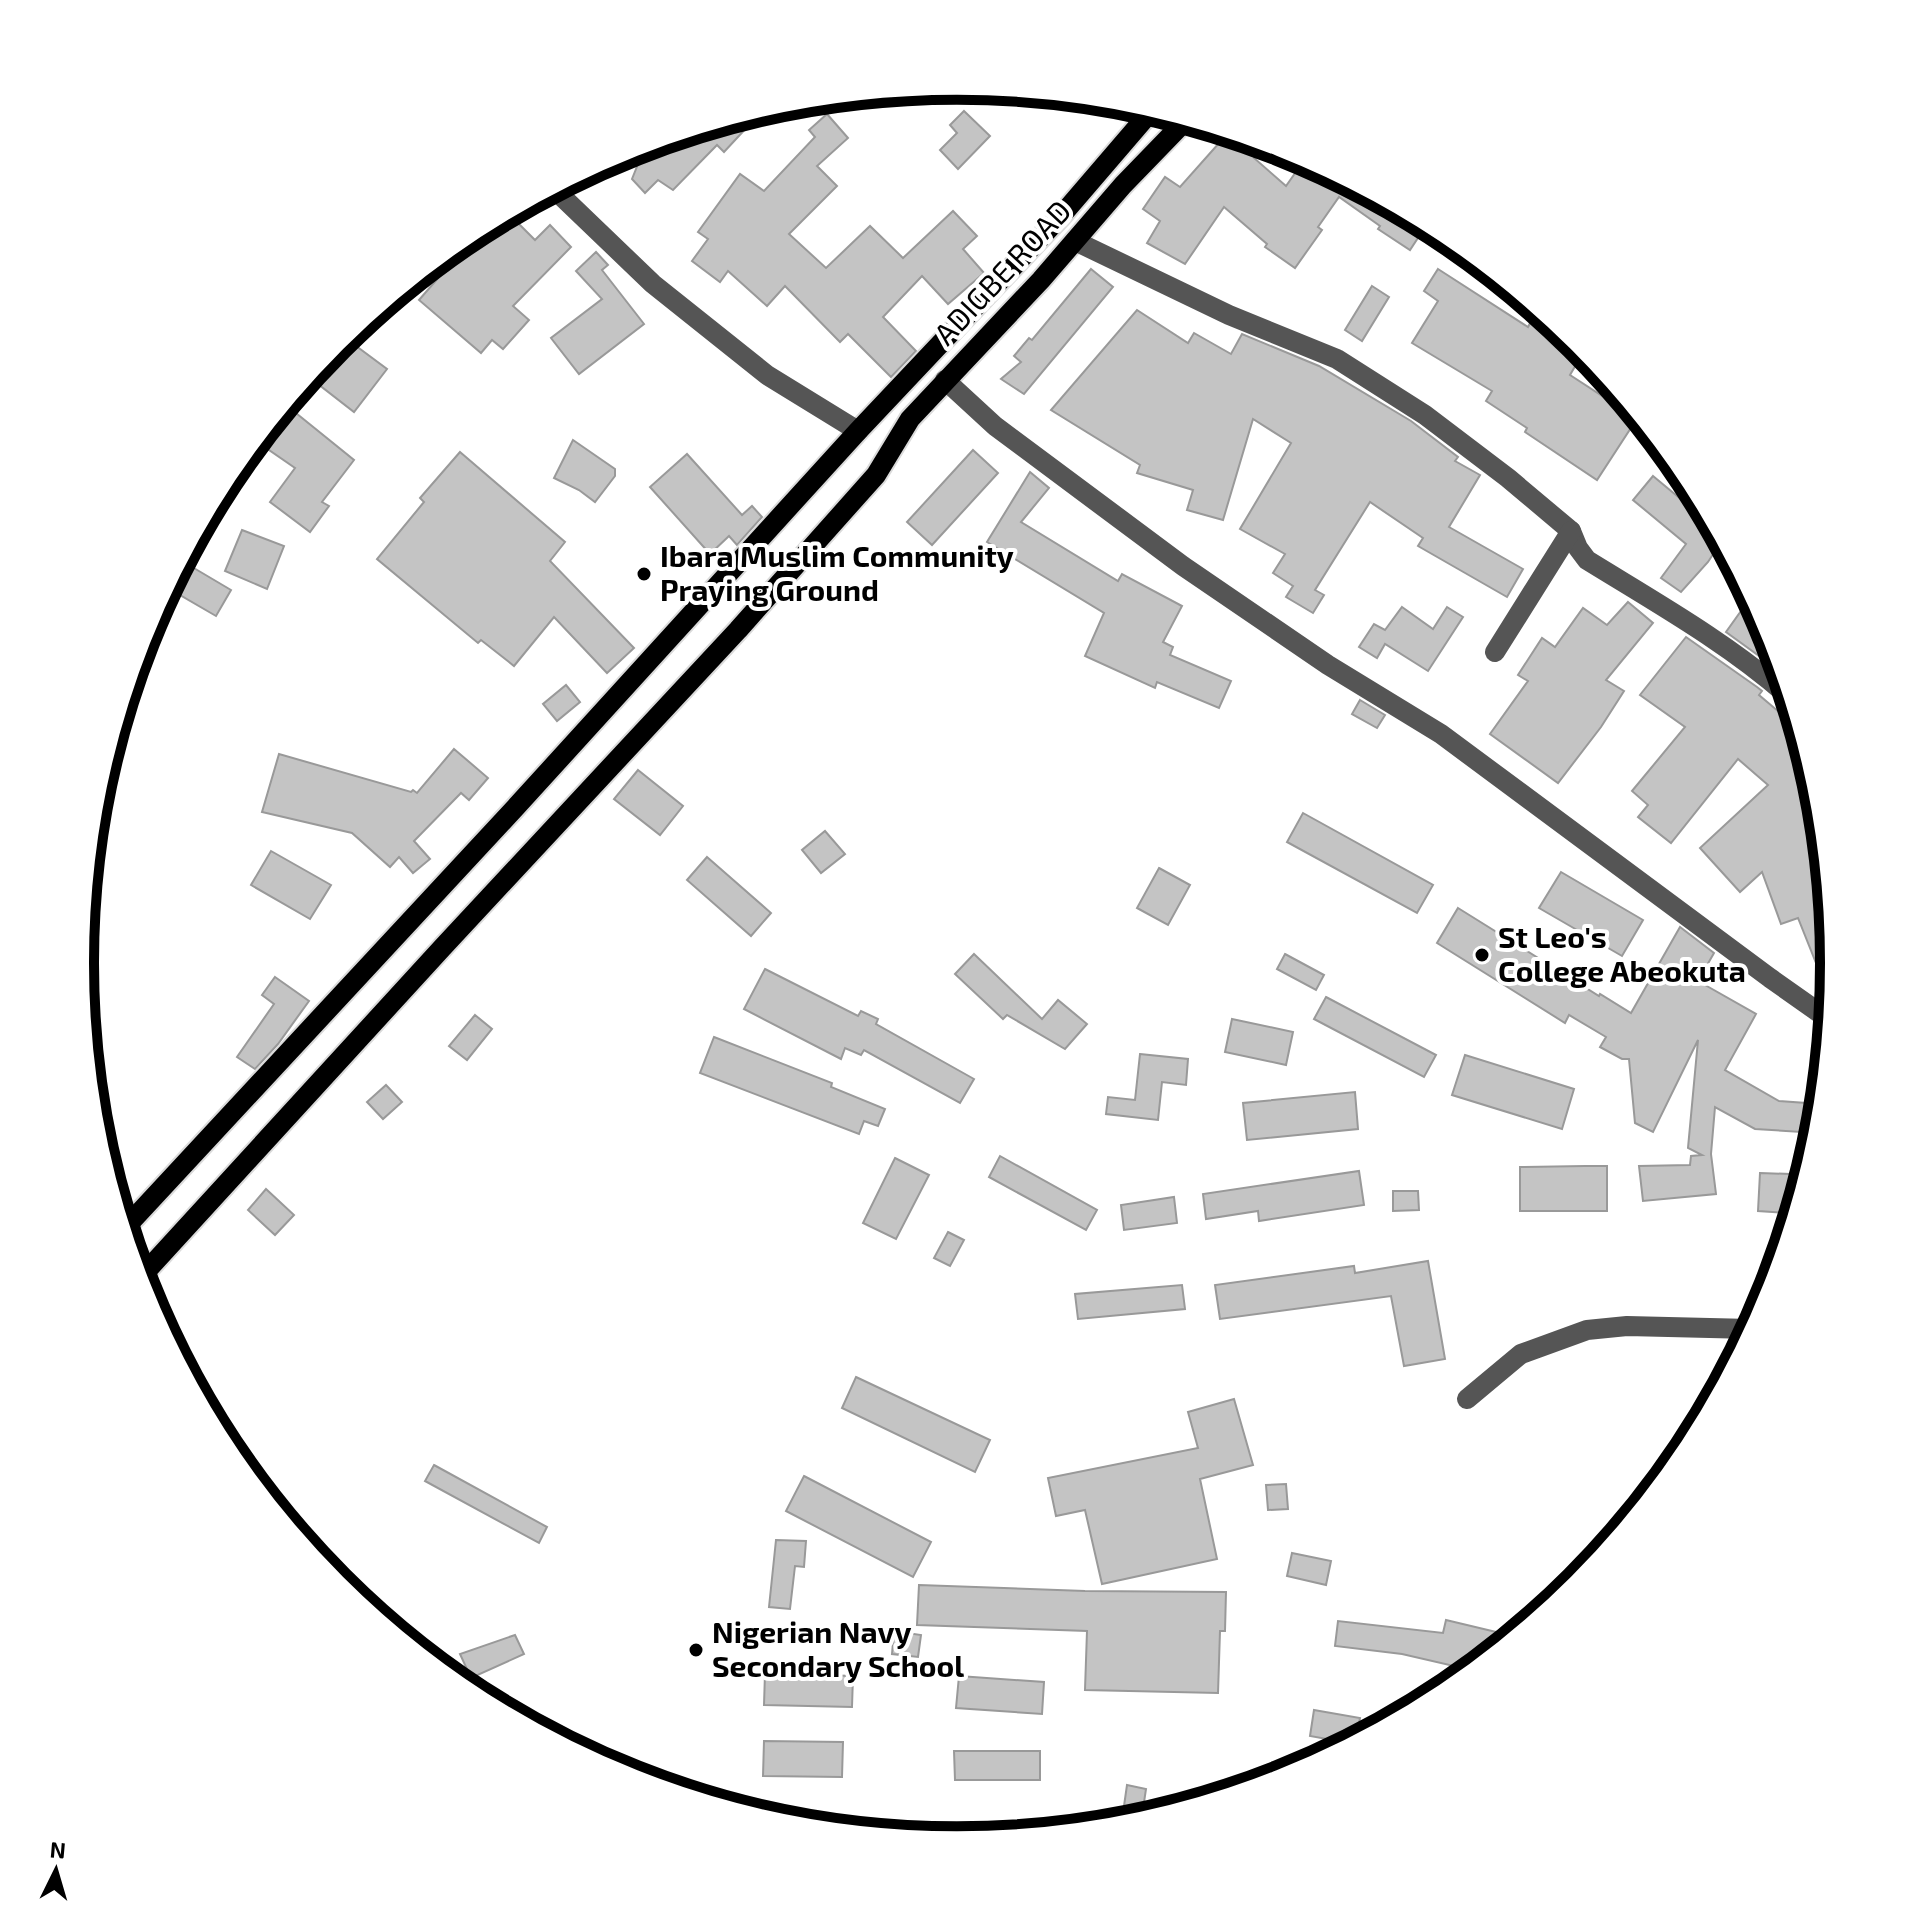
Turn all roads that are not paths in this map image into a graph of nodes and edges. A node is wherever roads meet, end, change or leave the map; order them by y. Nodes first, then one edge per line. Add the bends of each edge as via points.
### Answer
1 (1143, 121) edge
2 (1178, 129) edge
3 (562, 196) edge
4 (1075, 241) junction
5 (945, 380) junction
6 (858, 431) junction
7 (1571, 531) junction
8 (1495, 652) dead end
9 (1773, 683) edge
10 (1818, 1012) edge
11 (133, 1219) edge
12 (150, 1267) edge
13 (1738, 1329) edge
14 (1467, 1399) dead end

1 - 6 main road via 1061,216
2 - 4 main road, ADIGBE ROAD
3 - 6 street via 653,284 767,375
4 - 5 main road, ADIGBE ROAD
4 - 7 street via 1229,315 1337,359 1425,415
5 - 10 street via 995,426 1183,566 1441,734
5 - 12 main road, ADIGBE ROAD via 910,419 876,475 738,630
6 - 11 main road
7 - 8 street
7 - 9 street via 1587,560
13 - 14 street via 1587,1330 1521,1354

